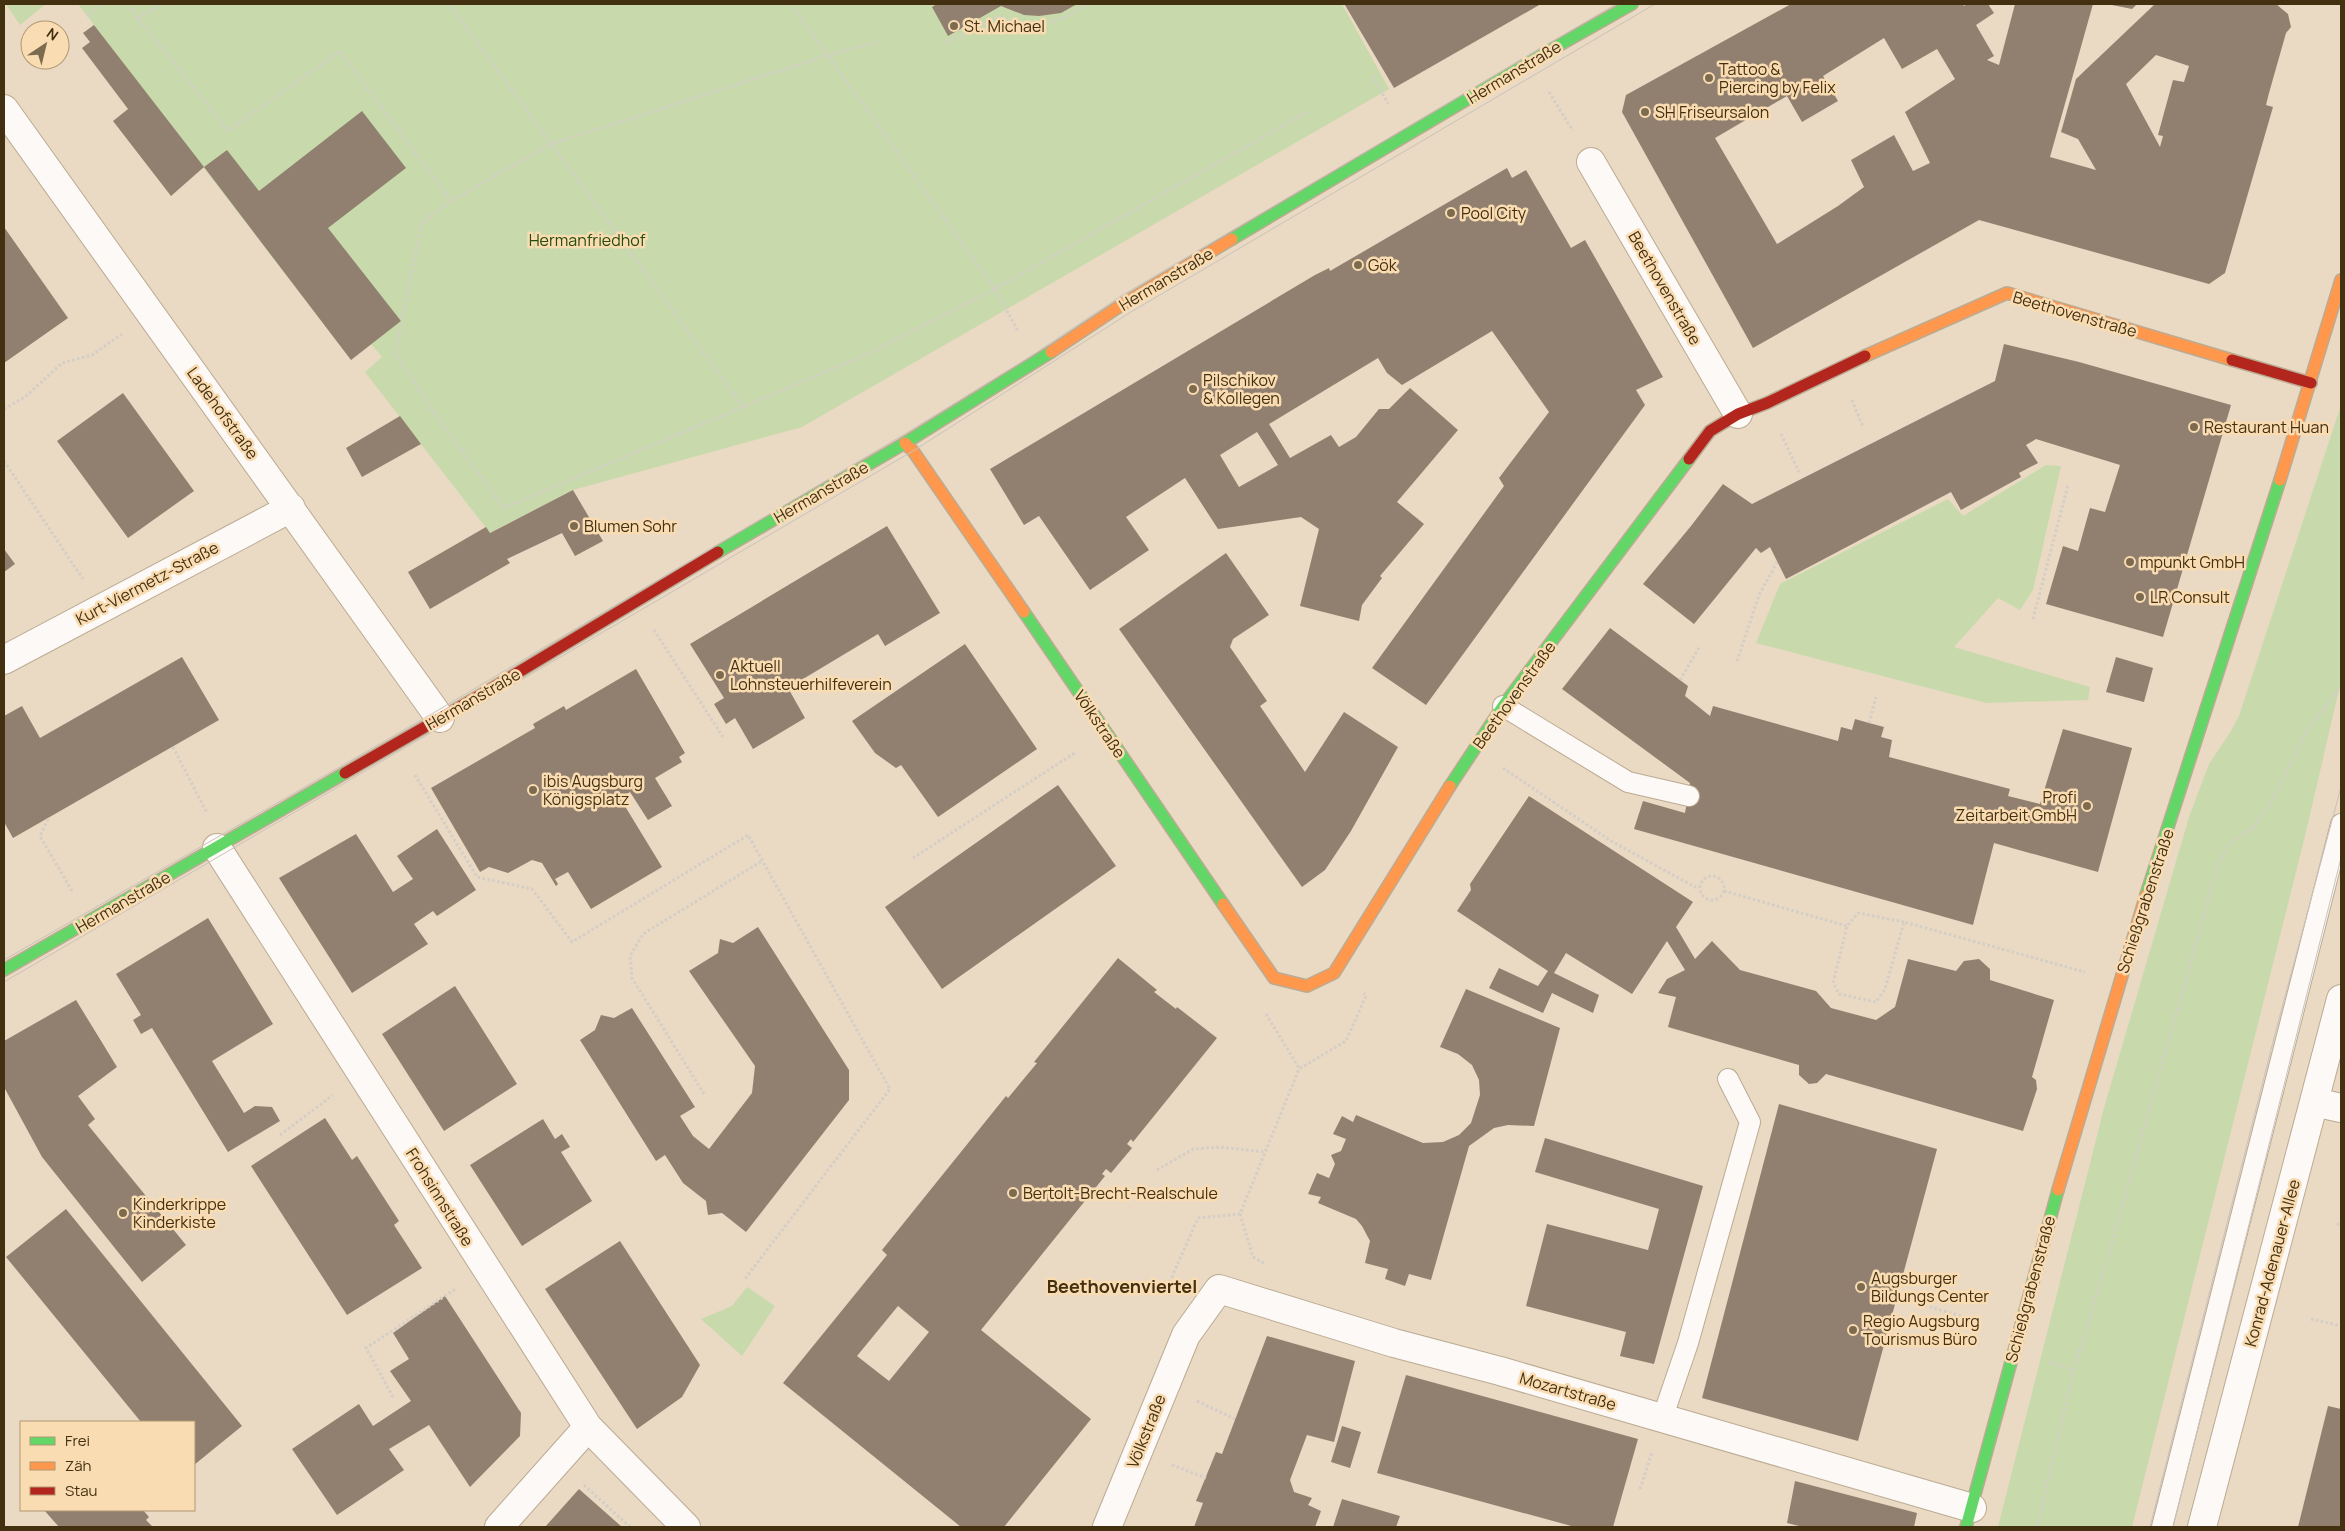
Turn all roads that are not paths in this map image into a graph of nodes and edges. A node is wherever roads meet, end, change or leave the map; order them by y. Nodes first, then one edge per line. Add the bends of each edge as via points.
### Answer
1 (1632, 4) edge
2 (4, 110) edge
3 (1591, 162) road end
4 (2341, 280) edge
5 (2311, 383) junction
6 (1738, 414) junction
7 (905, 443) junction
8 (291, 508) junction
9 (4, 660) edge
10 (1503, 706) junction
11 (440, 718) junction
12 (1689, 796) dead end
13 (2341, 824) edge
14 (220, 846) junction
15 (4, 970) edge
16 (1307, 986) joint
17 (2341, 999) edge
18 (1728, 1079) dead end
19 (2314, 1102) junction
20 (2341, 1108) edge
21 (1186, 1335) joint
22 (1662, 1419) junction
23 (588, 1427) junction
24 (1969, 1518) edge
25 (499, 1527) edge
26 (686, 1527) edge
27 (1107, 1527) edge
28 (2162, 1527) edge
29 (2202, 1527) edge

1 - 7 street, Hermanstraße via 1124,304
2 - 8 street, Ladehofstraße
3 - 6 street, Beethovenstraße
4 - 5 street, Schießgrabenstraße
5 - 6 street, Beethovenstraße via 2007,293
5 - 24 street, Schießgrabenstraße via 2119,981 2070,1144
6 - 10 street, Beethovenstraße via 1710,431
7 - 11 street, Hermanstraße
7 - 16 street, Völkstraße via 1274,978
8 - 9 street, Kurt-Viermetz-Straße
8 - 11 street, Ladehofstraße
10 - 12 lane via 1628,782
10 - 16 street, Beethovenstraße via 1334,973
11 - 14 street, Hermanstraße
13 - 28 lane
14 - 15 street, Hermanstraße
14 - 23 street, Frohsinnstraße
17 - 19 street, Konrad-Adenauer-Allee
18 - 22 lane via 1750,1122 1688,1342
19 - 20 street
19 - 29 street, Konrad-Adenauer-Allee
21 - 22 street, Mozartstraße via 1219,1289 1394,1343
21 - 27 street, Völkstraße
22 - 24 street, Mozartstraße
23 - 25 street
23 - 26 street, Frohsinnstraße

